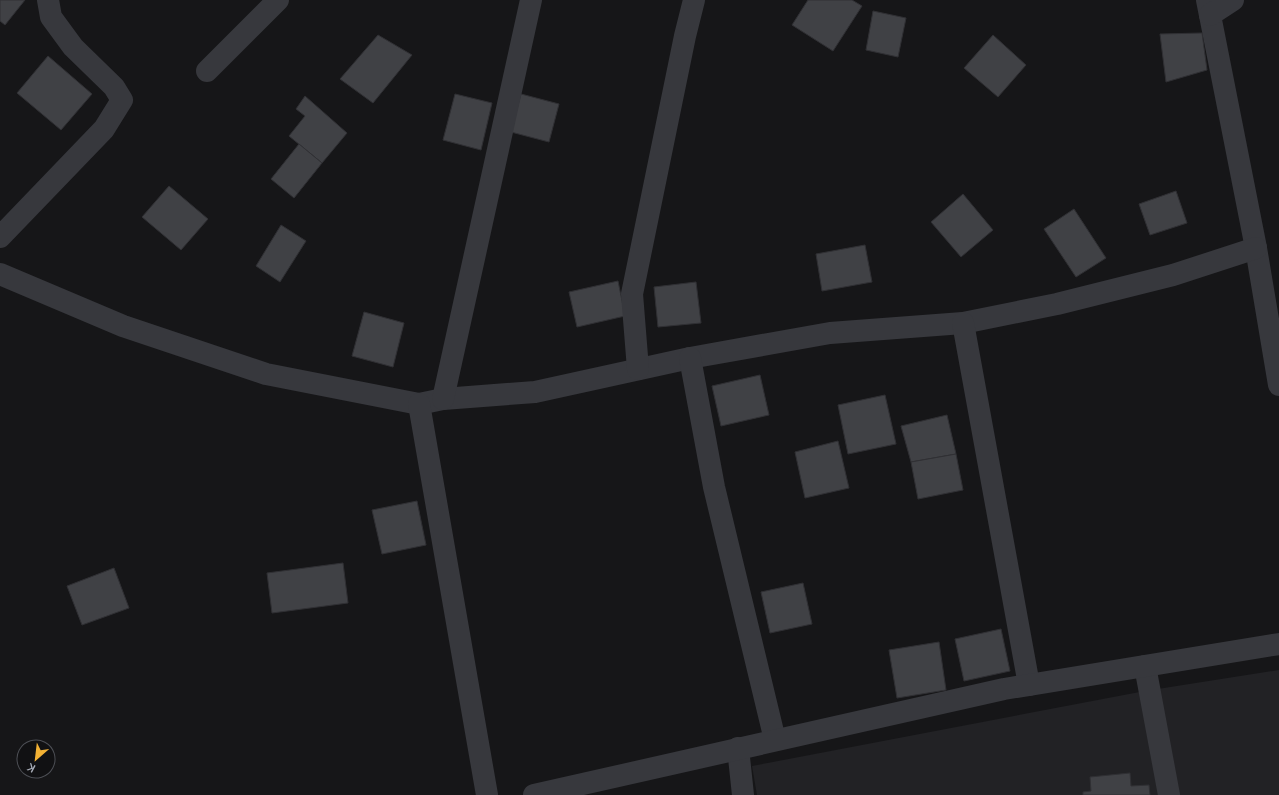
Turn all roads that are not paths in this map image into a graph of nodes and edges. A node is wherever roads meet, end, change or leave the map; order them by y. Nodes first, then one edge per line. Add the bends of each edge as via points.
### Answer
1 (48, 0) edge
2 (278, 0) edge
3 (532, 0) edge
4 (694, 0) edge
5 (1233, 0) edge
6 (1208, 8) edge
7 (207, 72) dead end
8 (0, 237) edge
9 (1256, 248) junction
10 (0, 274) edge
11 (963, 323) junction
12 (690, 358) junction
13 (638, 369) junction
14 (1279, 385) edge
15 (443, 399) junction
16 (419, 404) junction
17 (1279, 644) edge
18 (1145, 666) junction
19 (1029, 685) junction
20 (775, 740) junction
21 (738, 748) junction
22 (487, 795) edge
23 (534, 795) edge
24 (743, 795) edge
25 (1169, 795) edge

1 - 8 street via 51,17 73,47 114,87 122,100 104,129
2 - 7 street
3 - 15 street
4 - 13 street via 632,294
5 - 6 street
6 - 9 street
9 - 11 street via 1173,275 1057,304
9 - 14 street
10 - 16 street via 123,326 266,374
11 - 12 street via 830,333
11 - 19 street
12 - 13 street
12 - 20 street via 714,487
13 - 15 street via 535,392
15 - 16 street
16 - 22 street
17 - 18 street
18 - 19 street
18 - 25 street
19 - 20 street
20 - 21 street
21 - 23 street
21 - 24 street

